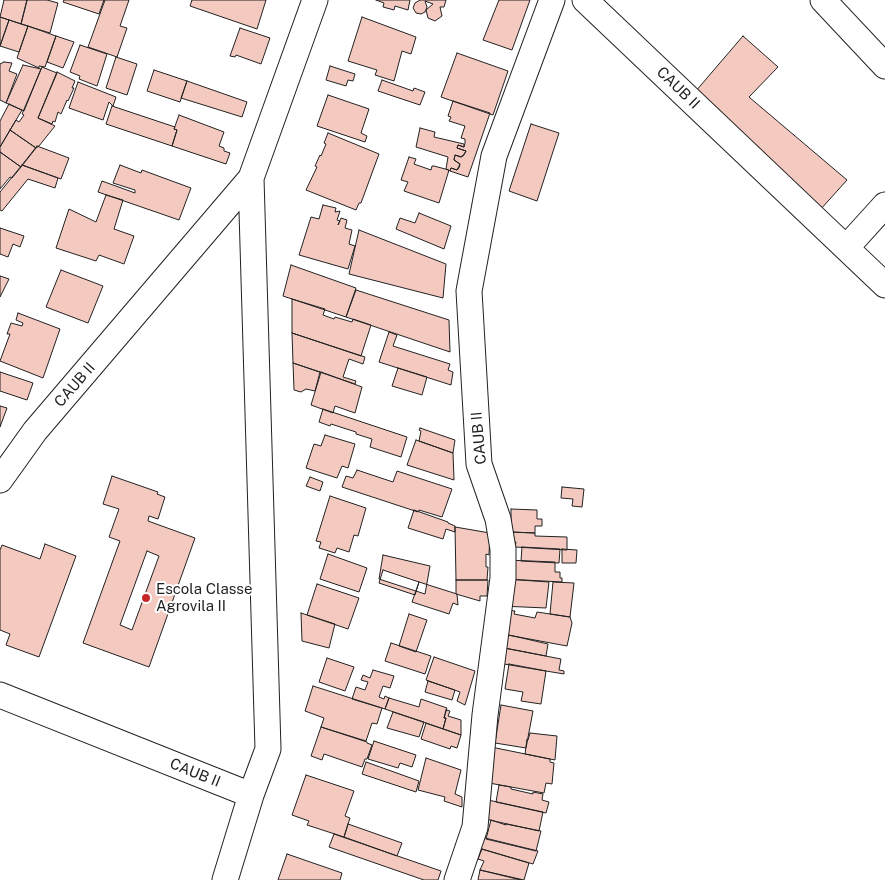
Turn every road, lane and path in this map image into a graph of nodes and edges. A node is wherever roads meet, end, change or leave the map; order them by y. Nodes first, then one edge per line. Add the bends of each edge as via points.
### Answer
1 (315, 0) edge
2 (552, 0) edge
3 (585, 0) edge
4 (832, 3) edge
5 (885, 66) edge
6 (251, 178) junction
7 (885, 206) edge
8 (846, 248) junction
9 (883, 278) edge
10 (0, 480) edge
11 (0, 695) edge
12 (251, 795) junction
13 (225, 880) edge
14 (456, 880) edge

1 - 6 street, CAUB II
2 - 14 street, CAUB II via 494,156 469,291 479,464 498,520 503,578 485,715 476,826
3 - 8 street, CAUB II
4 - 5 street
6 - 10 street, CAUB II via 35,432
6 - 12 street, CAUB II via 268,749
7 - 8 street
8 - 9 street, CAUB II
11 - 12 street, CAUB II
12 - 13 street, CAUB II

